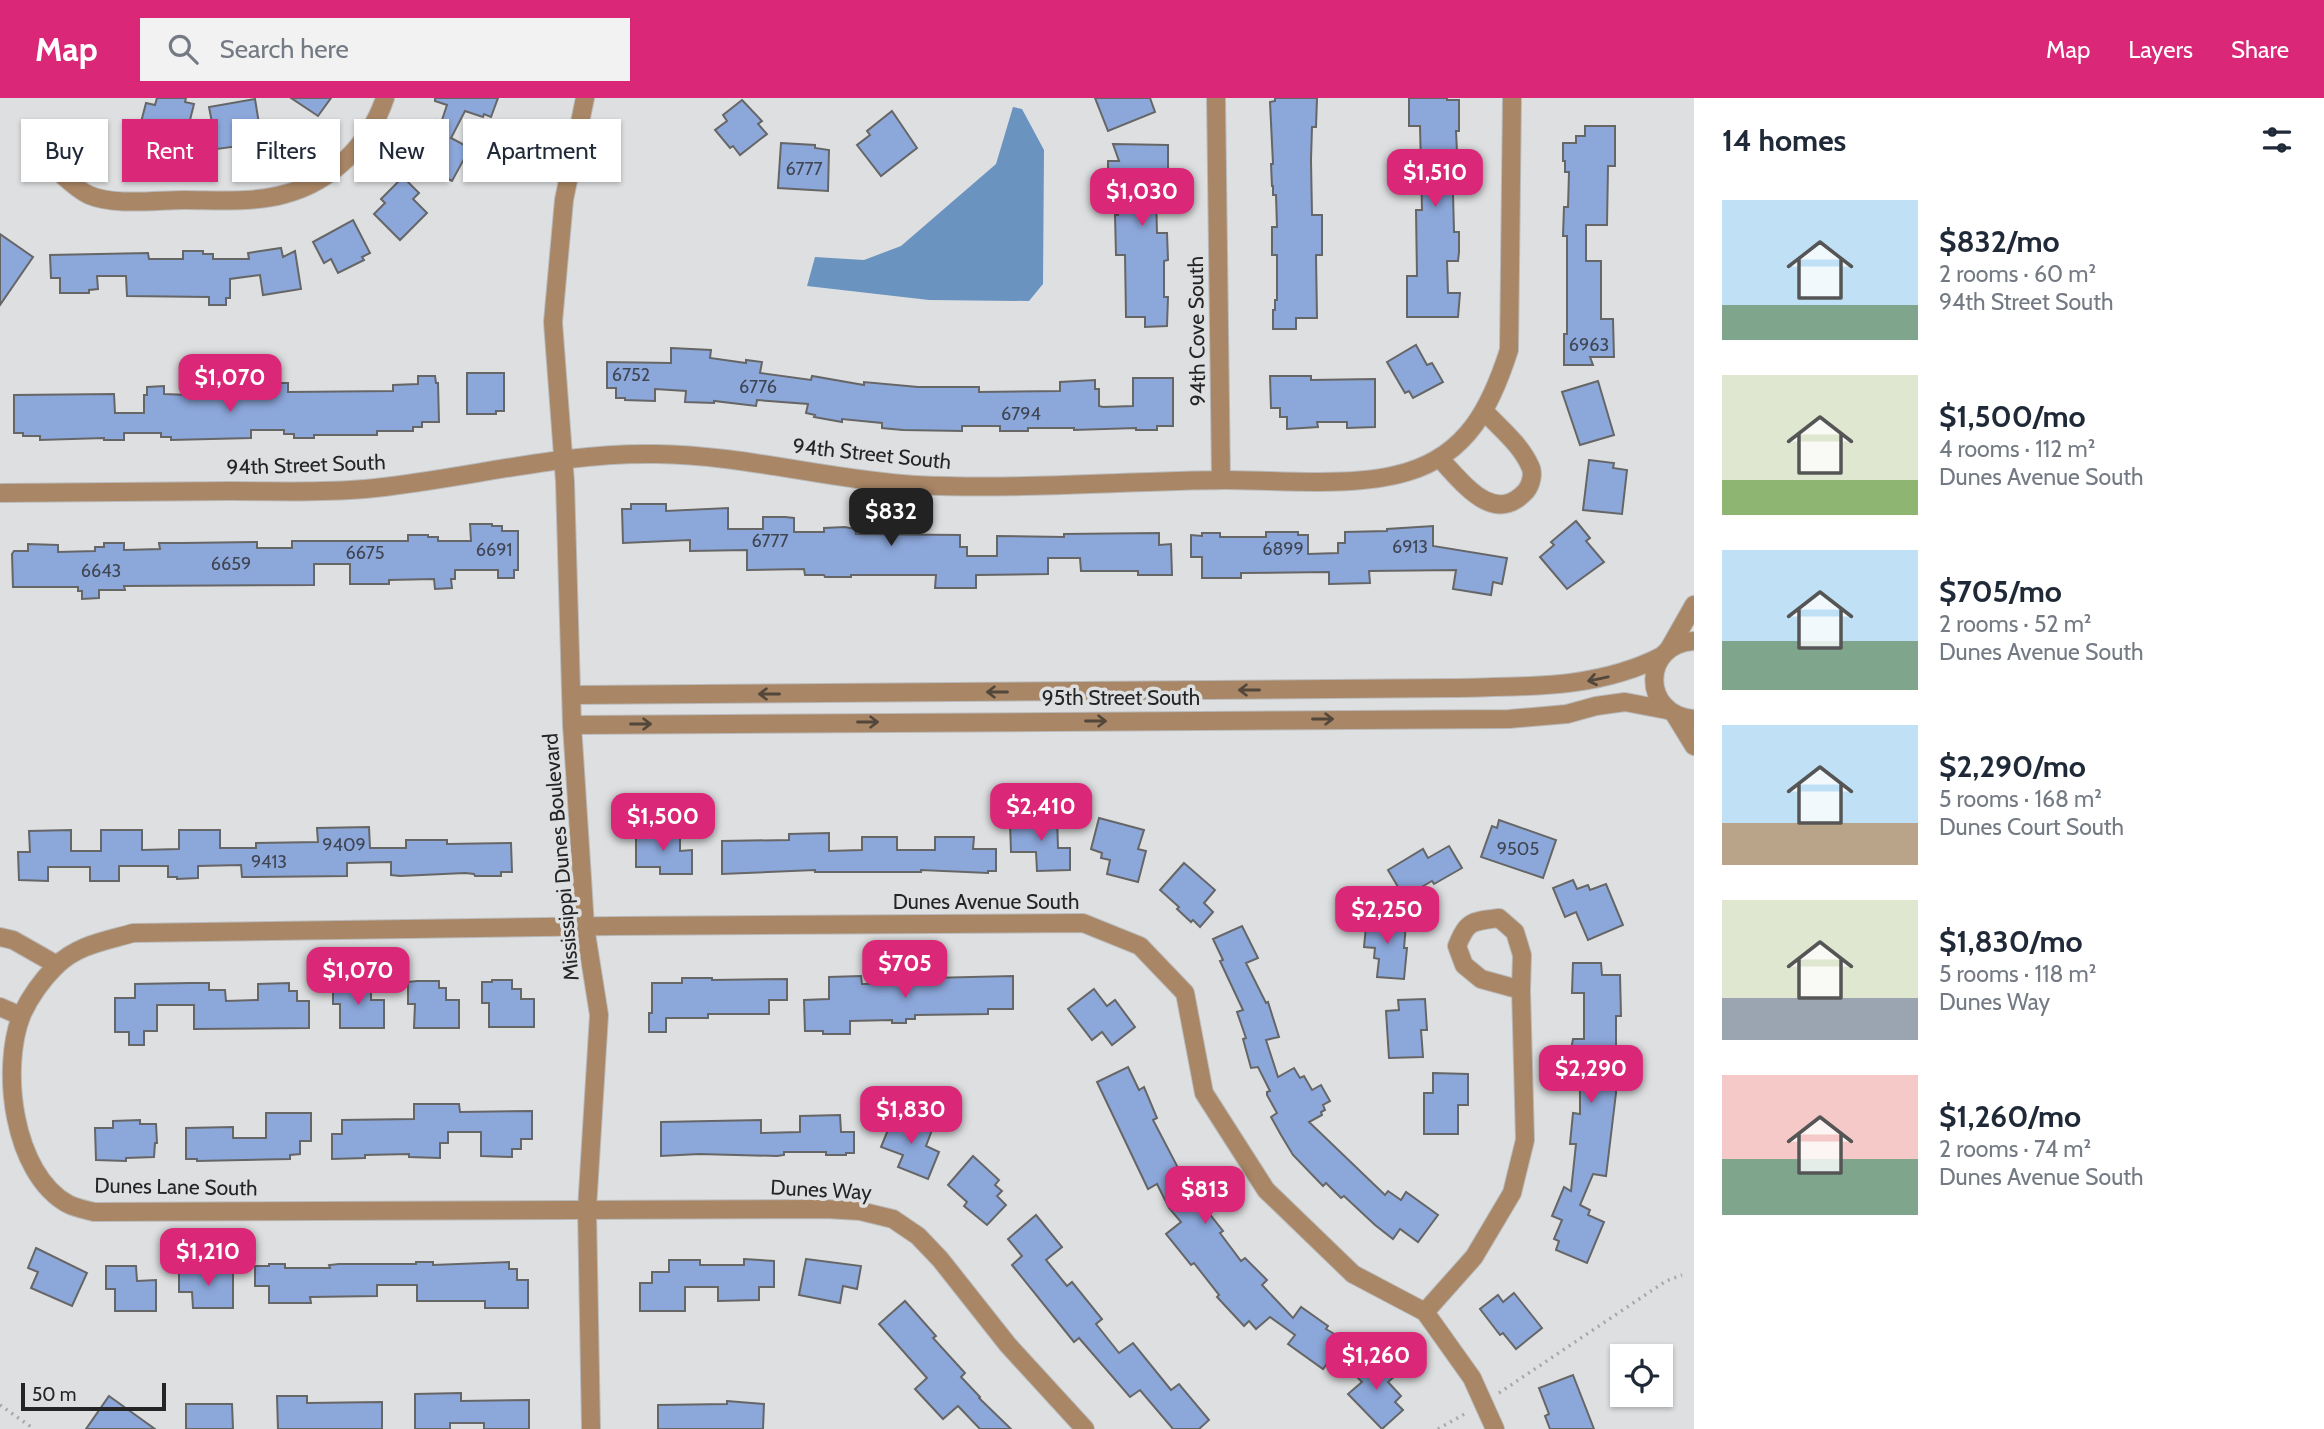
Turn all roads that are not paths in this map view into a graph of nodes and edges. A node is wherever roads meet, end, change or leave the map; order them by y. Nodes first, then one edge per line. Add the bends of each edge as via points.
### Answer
1 (385, 98) edge
2 (585, 98) edge
3 (1216, 98) edge
4 (1512, 98) edge
5 (71, 182) edge
6 (1485, 412) junction
7 (1439, 458) junction
8 (563, 460) junction
9 (1221, 480) junction
10 (0, 493) edge
11 (1694, 605) edge
12 (1694, 641) edge
13 (1666, 653) junction
14 (573, 695) junction
15 (1671, 712) junction
16 (1694, 719) edge
17 (572, 725) junction
18 (1694, 746) edge
19 (585, 926) junction
20 (0, 937) edge
21 (57, 965) junction
22 (1521, 990) junction
23 (0, 1007) edge
24 (21, 1016) junction
25 (587, 1209) junction
26 (1425, 1312) junction
27 (591, 1429) edge
28 (1085, 1429) edge
29 (1495, 1429) edge

1 - 5 street via 362,143 336,168 285,194 240,200 113,200 87,194
2 - 8 street, Mississippi Dunes Boulevard via 564,200 553,322
3 - 9 street, 94th Cove South
4 - 6 street, 94th Street South via 1509,350
6 - 7 street, 94th Street South
6 - 7 street via 1532,469 1529,488 1516,501 1496,505 1485,500
7 - 9 street, 94th Street South via 1371,481
8 - 9 street, 94th Street South via 654,454 722,458 913,485
8 - 10 street, 94th Street South via 364,489
8 - 14 street, Mississippi Dunes Boulevard
11 - 13 street
12 - 13 street, 95th Street South via 1677,644
13 -> 14 street, 95th Street South via 1626,673 1554,685
13 - 15 street via 1654,674 1654,684
14 - 17 street, Mississippi Dunes Boulevard
15 - 16 street, 95th Street South
17 -> 15 street, 95th Street South via 1509,719 1625,702
15 - 18 street
17 - 19 street, Mississippi Dunes Boulevard
19 - 21 street, Dunes Lane South via 133,933 82,947
19 - 25 street, Mississippi Dunes Boulevard via 599,1015
19 - 26 street, Dunes Avenue South via 1083,923 1140,946 1185,993 1204,1093 1266,1190 1353,1273
20 - 21 street
21 - 24 street, Dunes Lane South via 36,988
22 - 22 street via 1481,979 1464,965 1457,946 1464,928 1499,918 1515,932 1522,955
22 - 26 street via 1525,1140 1512,1193 1474,1256
23 - 24 street
24 - 25 street, Dunes Lane South via 10,1075 20,1138 47,1187 69,1205 94,1212
25 - 27 street, Mississippi Dunes Boulevard
25 - 28 street, Dunes Way via 826,1209 893,1219 940,1259 1008,1345
26 - 29 street, Dunes Avenue South via 1472,1378

